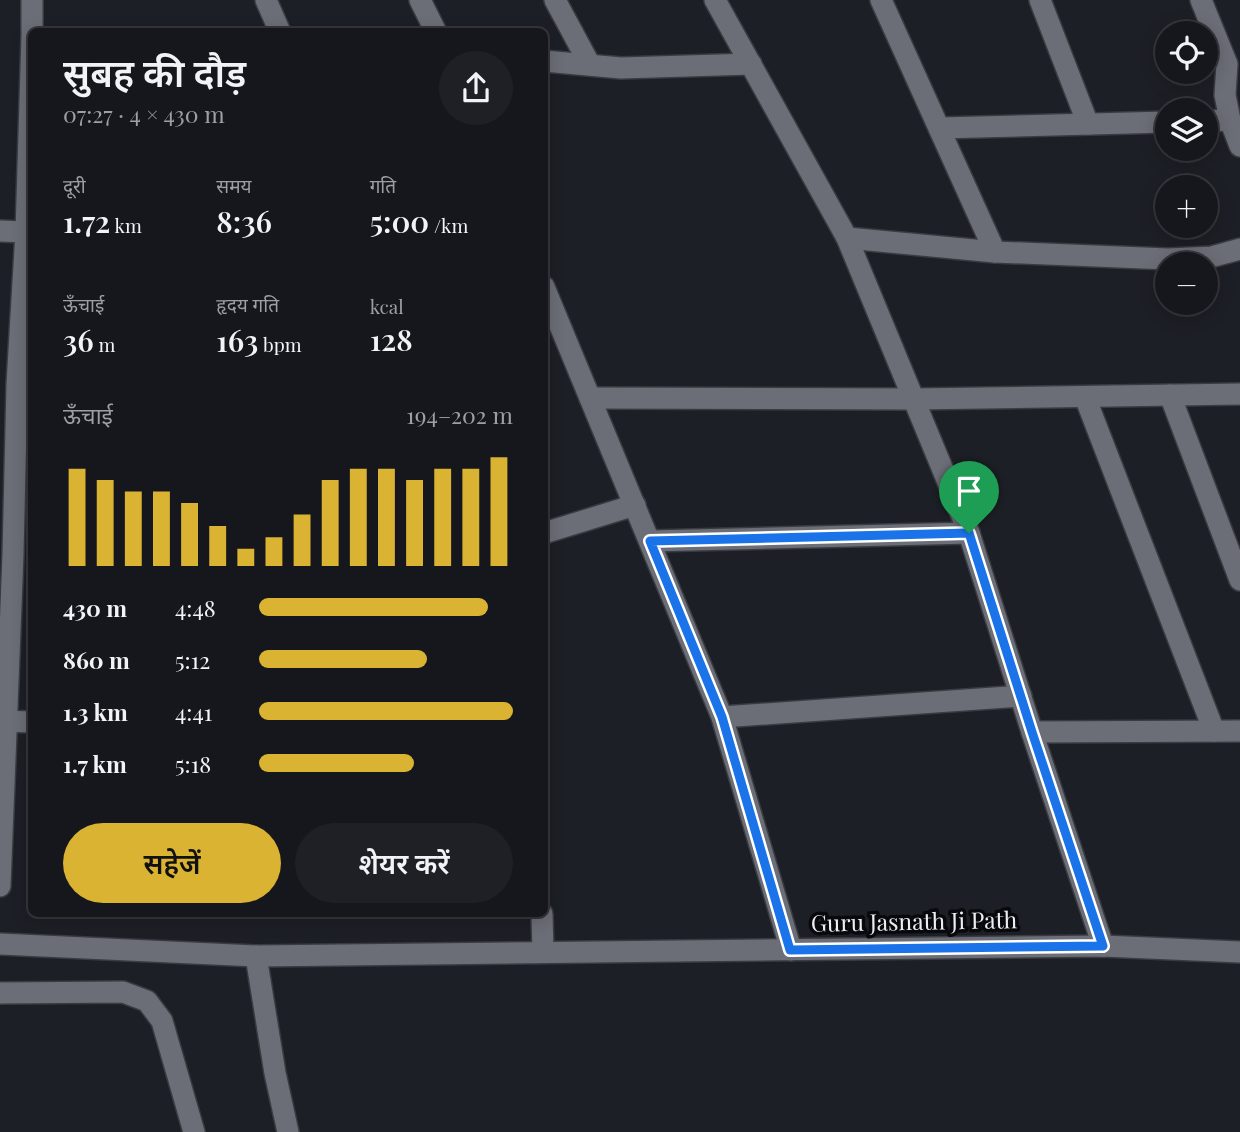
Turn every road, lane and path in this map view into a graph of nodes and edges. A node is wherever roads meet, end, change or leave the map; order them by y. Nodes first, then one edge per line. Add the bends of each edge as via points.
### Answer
1 (32, 0) edge
2 (266, 0) edge
3 (420, 0) edge
4 (555, 0) edge
5 (715, 0) edge
6 (881, 0) edge
7 (1040, 0) edge
8 (1201, 0) edge
9 (32, 28) edge
10 (278, 28) edge
11 (434, 28) edge
12 (548, 61) edge
13 (751, 64) junction
14 (590, 65) junction
15 (1234, 68) edge
16 (1218, 120) edge
17 (1230, 120) junction
18 (1155, 122) edge
19 (1088, 124) junction
20 (939, 128) junction
21 (1240, 146) edge
22 (28, 170) edge
23 (0, 231) edge
24 (26, 232) junction
25 (847, 237) junction
26 (1240, 249) edge
27 (995, 252) junction
28 (548, 297) edge
29 (16, 385) edge
30 (1240, 394) edge
31 (1170, 395) junction
32 (1085, 397) junction
33 (590, 398) junction
34 (914, 399) junction
35 (635, 505) junction
36 (548, 532) edge
37 (969, 533) junction
38 (650, 541) junction
39 (15, 555) edge
40 (1240, 580) edge
41 (1021, 696) junction
42 (722, 717) junction
43 (3, 721) edge
44 (28, 722) edge
45 (1214, 731) junction
46 (1240, 731) edge
47 (1032, 732) junction
48 (0, 886) edge
49 (542, 917) edge
50 (0, 944) edge
51 (1103, 946) junction
52 (790, 950) junction
53 (1240, 952) edge
54 (543, 953) junction
55 (256, 956) junction
56 (0, 993) edge
57 (194, 1132) edge
58 (288, 1132) edge

1 - 9 street
2 - 10 street
3 - 11 street
4 - 14 street
5 - 13 street
6 - 20 street
7 - 19 street
8 - 15 street
12 - 14 street
13 - 14 street
13 - 25 street
15 - 17 street via 1225,94
16 - 17 street
17 - 21 street
18 - 19 street
19 - 20 street
20 - 27 street
22 - 24 street
23 - 24 street
24 - 29 street
25 - 27 street
25 - 34 street
26 - 27 street via 1211,257 1168,259
28 - 33 street
29 - 39 street
30 - 31 street
31 - 32 street
31 - 40 street
32 - 34 street
32 - 45 street
33 - 34 street
33 - 35 street
34 - 37 street
35 - 36 street
35 - 38 street
37 - 38 street
37 - 41 street
38 - 42 street
39 - 43 street
41 - 42 street
41 - 47 street
42 - 52 street
43 - 44 street
43 - 48 street
45 - 46 street
45 - 47 street
47 - 51 street
49 - 54 street
50 - 55 street, Guru Jasnath Ji Path
51 - 52 street, Guru Jasnath Ji Path
51 - 53 street, Guru Jasnath Ji Path
52 - 54 street, Guru Jasnath Ji Path
54 - 55 street, Guru Jasnath Ji Path
55 - 58 street
56 - 57 street via 123,992 147,1001 162,1021

